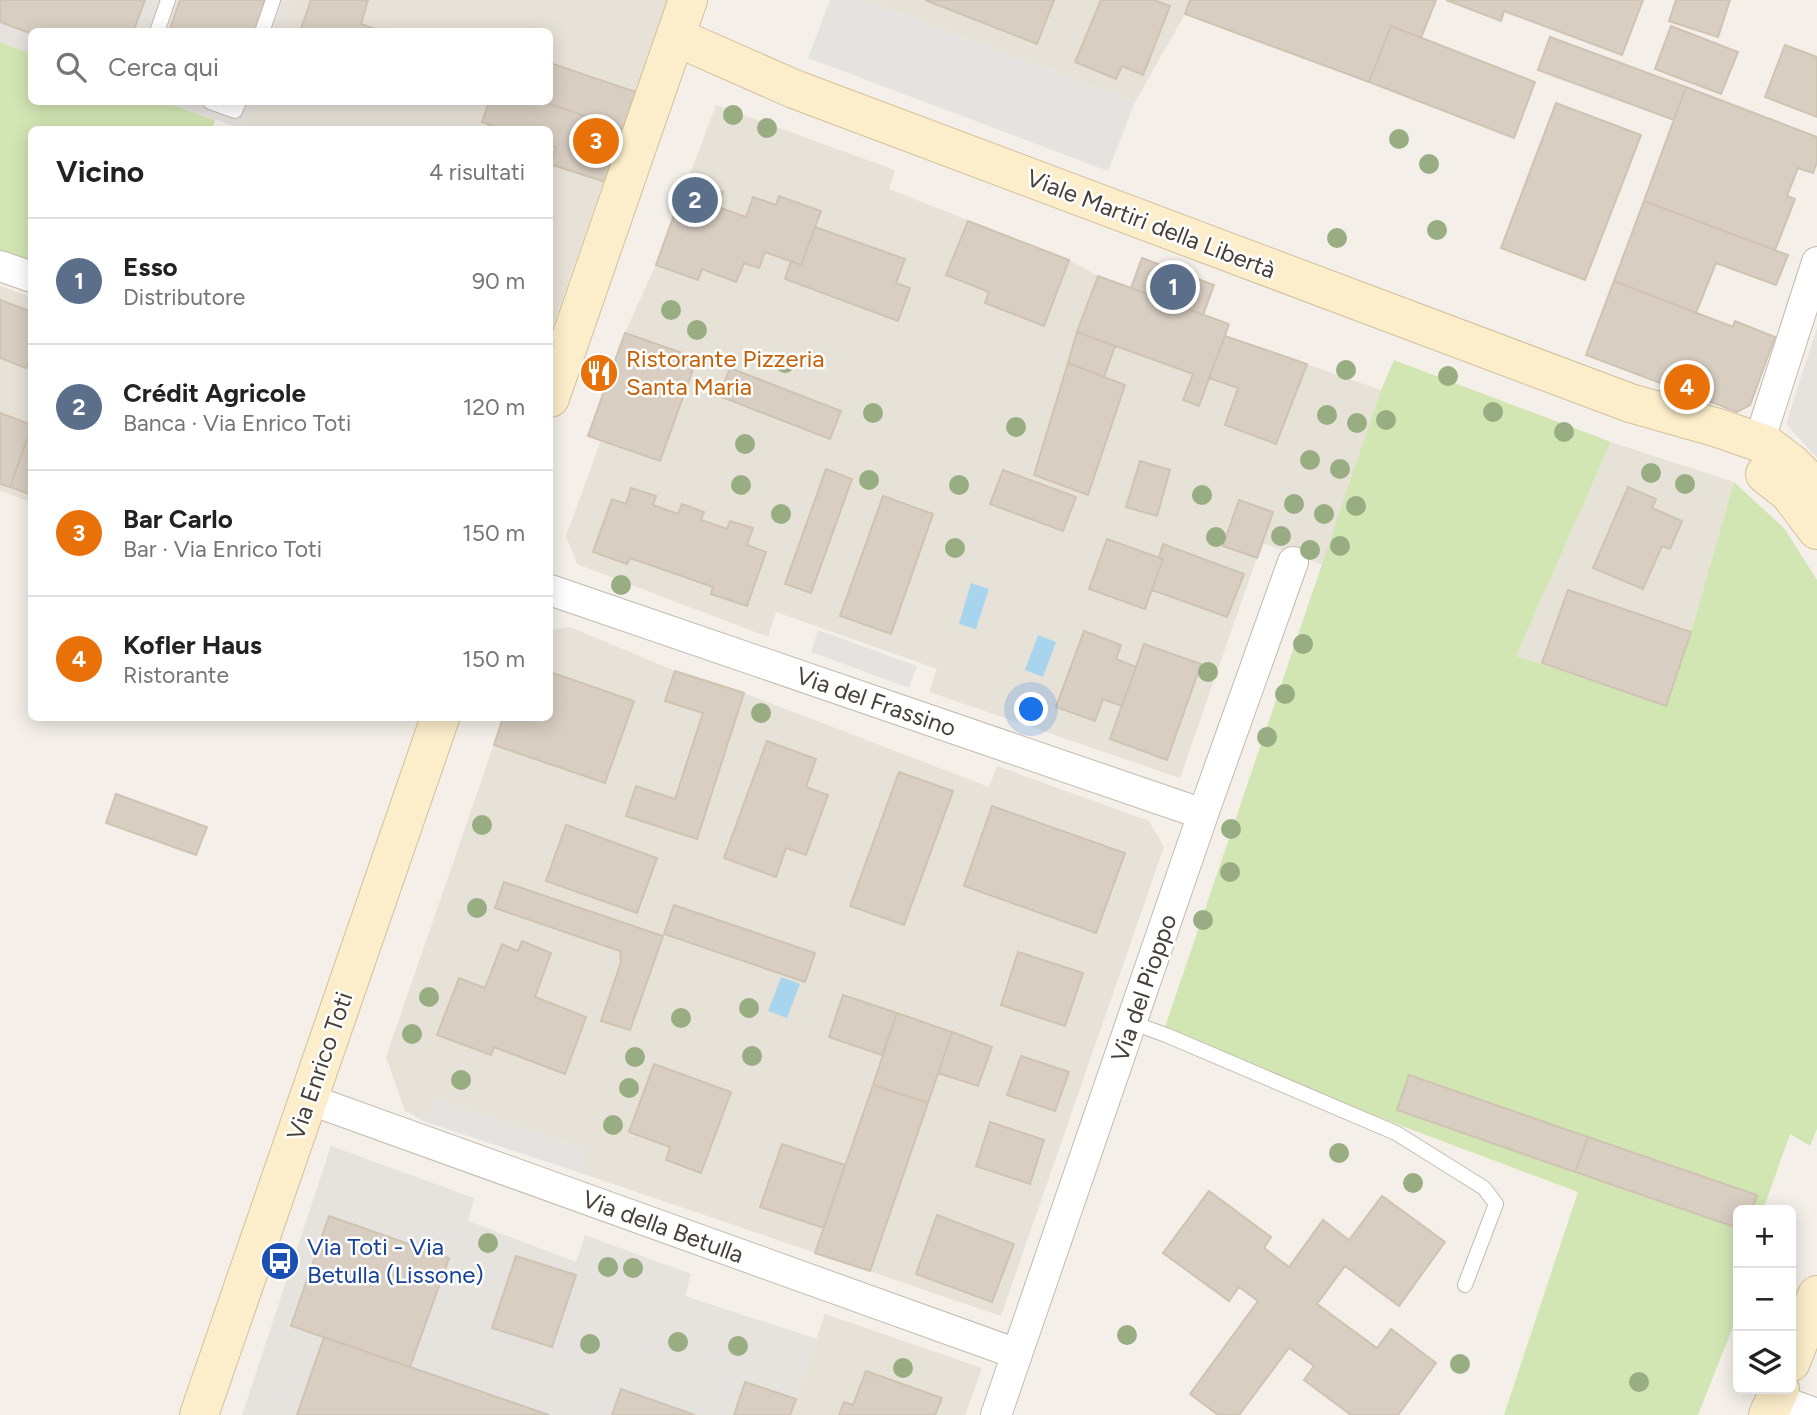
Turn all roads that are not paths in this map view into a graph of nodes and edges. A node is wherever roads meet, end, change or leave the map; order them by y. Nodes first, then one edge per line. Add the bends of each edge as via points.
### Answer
1 (168, 0) edge
2 (273, 0) edge
3 (688, 0) edge
4 (158, 28) edge
5 (263, 28) edge
6 (676, 37) junction
7 (218, 105) edge
8 (238, 105) edge
9 (1817, 262) edge
10 (0, 266) edge
11 (28, 276) edge
12 (553, 389) edge
13 (1630, 403) junction
14 (1759, 442) junction
15 (1817, 489) edge
16 (1817, 530) edge
17 (1293, 562) dead end
18 (553, 591) edge
19 (439, 721) edge
20 (1203, 814) junction
21 (1133, 1023) junction
22 (308, 1099) junction
23 (1465, 1285) dead end
24 (1817, 1295) edge
25 (1796, 1349) edge
26 (1017, 1354) junction
27 (1775, 1401) edge
28 (1817, 1414) edge
29 (199, 1415) edge
30 (996, 1415) edge

1 - 4 lane
2 - 5 lane
3 - 6 street
6 - 12 street
6 - 13 street, Viale Martiri della Libertà via 794,89
7 - 8 lane via 235,111
9 - 14 street
10 - 11 street
13 - 14 street, Viale Martiri della Libertà
13 - 16 street, Viale Martiri della Libertà via 1758,467 1789,493
14 - 15 street, Viale Martiri della Libertà via 1792,464
17 - 20 street, Via del Pioppo
18 - 20 street, Via del Frassino
19 - 22 street, Via Enrico Toti
20 - 21 street, Via del Pioppo
21 - 23 lane via 1396,1133 1484,1188 1496,1204
21 - 26 street, Via del Pioppo
22 - 26 street, Via della Betulla
22 - 29 street, Via Enrico Toti
24 - 25 street
26 - 30 street, Via del Pioppo
27 - 28 street

